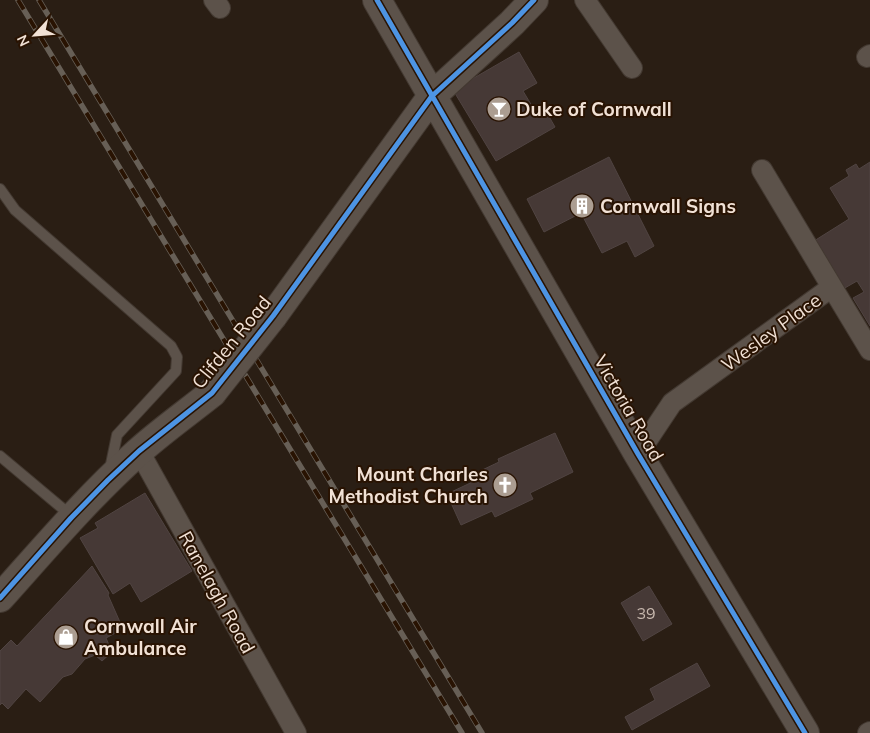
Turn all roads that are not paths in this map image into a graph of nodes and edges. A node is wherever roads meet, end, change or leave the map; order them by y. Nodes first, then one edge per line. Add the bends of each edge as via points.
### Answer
1 (377, 0) edge
2 (534, 0) edge
3 (585, 0) edge
4 (632, 68) dead end
5 (432, 96) junction
6 (762, 170) dead end
7 (0, 190) edge
8 (832, 287) junction
9 (870, 350) edge
10 (138, 452) junction
11 (638, 454) junction
12 (0, 456) edge
13 (108, 480) junction
14 (71, 518) junction
15 (0, 598) edge
16 (296, 733) edge
17 (804, 733) edge

1 - 5 street, Victoria Road
2 - 5 street, Clifden Road
3 - 4 street
5 - 10 street, Clifden Road, bridge via 273,316 212,393
5 - 11 street, Victoria Road
6 - 8 street, Wesley Place
7 - 13 lane via 14,210 171,346 177,357 176,371 117,435
8 - 9 street
8 - 11 street, Wesley Place via 672,403
10 - 13 street, Clifden Road
10 - 16 street, Ranelagh Road
11 - 17 street, Victoria Road
12 - 14 lane
13 - 14 street, Clifden Road
14 - 15 street, Clifden Road

